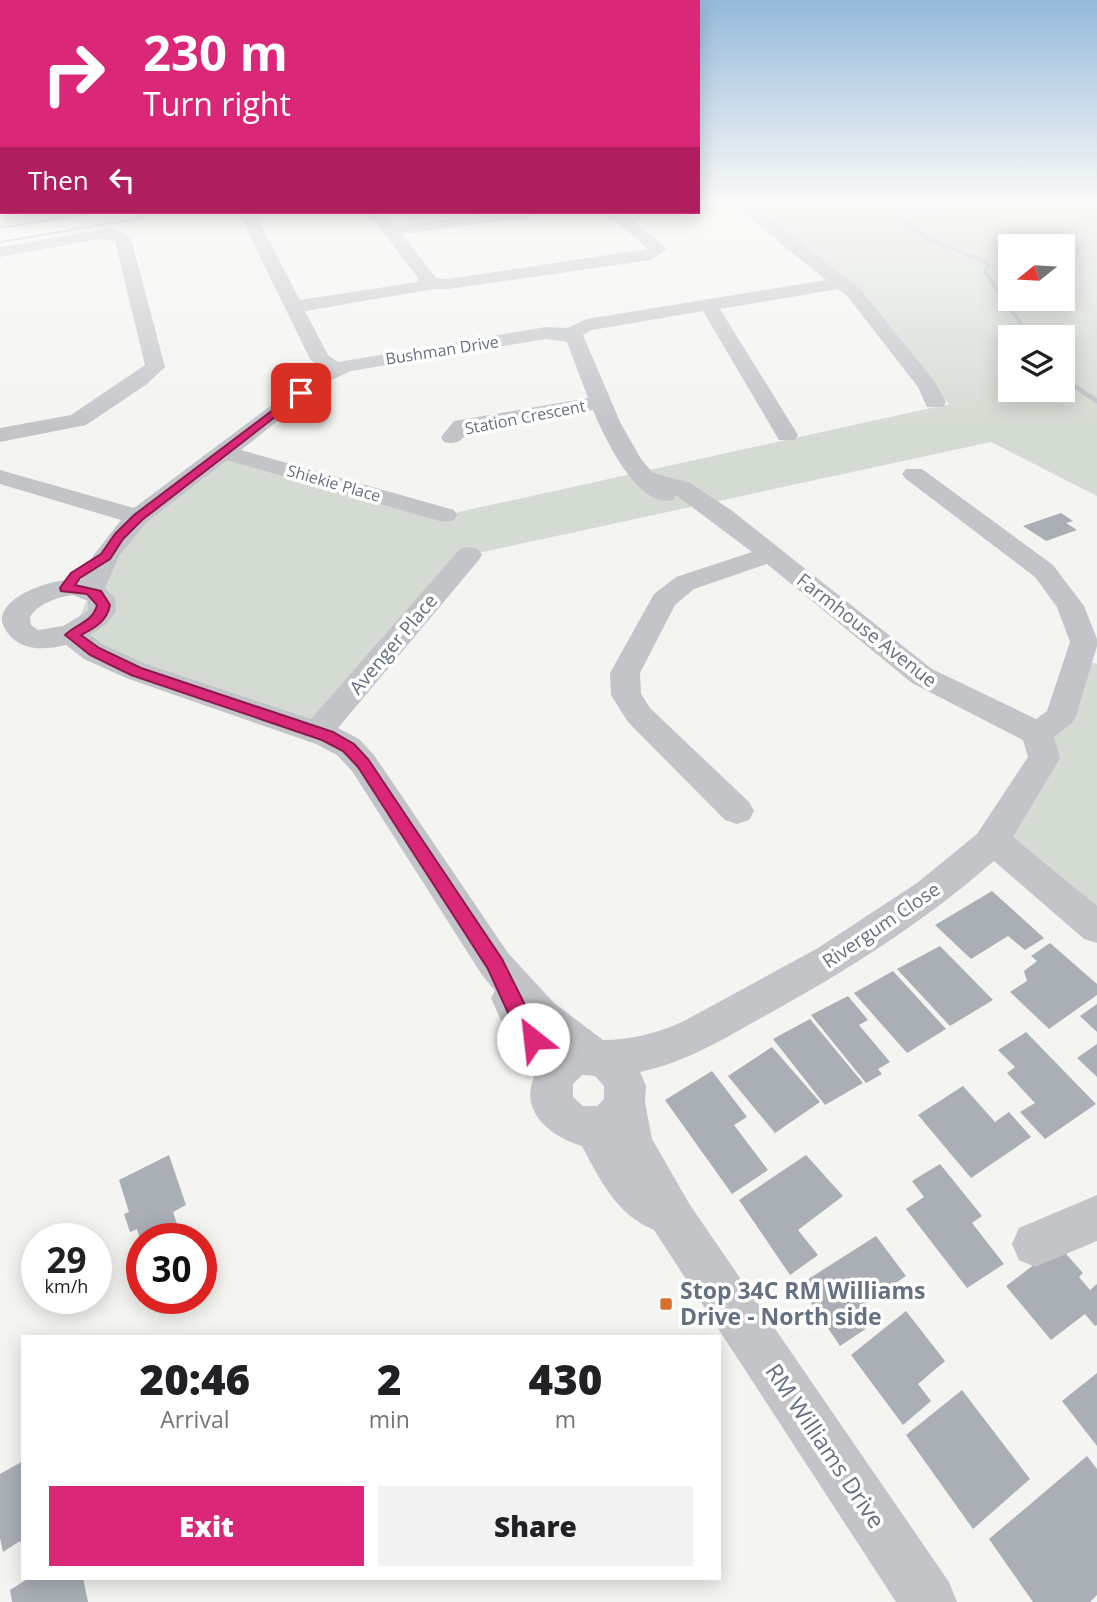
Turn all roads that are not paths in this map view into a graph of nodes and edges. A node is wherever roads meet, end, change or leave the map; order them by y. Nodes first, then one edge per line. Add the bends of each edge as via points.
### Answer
1 (134, 278) edge
2 (279, 278) edge
3 (427, 278) edge
4 (491, 278) edge
5 (834, 278) edge
6 (427, 283) junction
7 (841, 283) junction
8 (709, 306) junction
9 (294, 307) junction
10 (570, 334) junction
11 (337, 370) junction
12 (601, 402) junction
13 (934, 402) dead end
14 (0, 435) edge
15 (787, 435) dead end
16 (452, 437) dead end
17 (224, 452) junction
18 (914, 474) dead end
19 (0, 477) edge
20 (445, 515) dead end
21 (138, 517) junction
22 (771, 554) junction
23 (469, 555) dead end
24 (78, 589) junction
25 (9, 624) edge
26 (83, 628) junction
27 (317, 733) junction
28 (1037, 734) junction
29 (737, 811) dead end
30 (993, 840) junction
31 (1097, 928) edge
32 (495, 964) junction
33 (677, 1044) junction
34 (599, 1058) junction
35 (555, 1074) junction
36 (615, 1109) junction
37 (1097, 1218) edge
38 (1035, 1244) dead end
39 (929, 1602) edge

1 - 14 street via 155,368 78,420
2 - 9 street
3 - 6 street
4 - 6 street
5 - 7 street
6 - 9 street via 410,290
7 - 8 street, Bushman Drive
7 - 13 street via 928,386
8 - 10 street, Bushman Drive via 587,325
8 - 15 street
9 - 11 street via 320,359
10 - 11 street, Bushman Drive via 546,333
10 - 12 street, Farmhouse Avenue
11 - 17 street, Bushman Drive via 320,378
12 - 16 street, Station Crescent via 462,426
12 - 22 street, Farmhouse Avenue via 618,444 655,488 668,498 710,507
17 - 20 street, Shiekie Place
17 - 21 street, Bushman Drive
18 - 28 street via 1044,571 1070,606 1084,642 1061,716
19 - 21 street
21 - 24 street, Bushman Drive
22 - 28 street, Farmhouse Avenue via 922,676
22 - 29 street via 685,583 664,600 625,673 626,695 639,715
23 - 27 street, Avenger Place
24 - 25 street via 39,596
24 - 26 street via 97,594 103,605 102,612
25 - 26 street via 37,638
26 - 27 street via 94,652 136,671
27 - 32 street via 348,747 363,763
28 - 30 street, Rivergum Close via 1044,758
30 - 31 street
30 - 33 street, Rivergum Close via 915,906 836,958
32 - 34 street via 540,1015
32 - 35 street via 522,1022
33 - 34 street, Rivergum Close
33 - 36 street, Rivergum Close
34 - 35 street via 569,1060
34 - 36 street via 617,1068 624,1079
35 - 36 street via 551,1091 555,1108 572,1123
36 - 39 street, RM Williams Drive via 625,1181 674,1221
37 - 38 street

